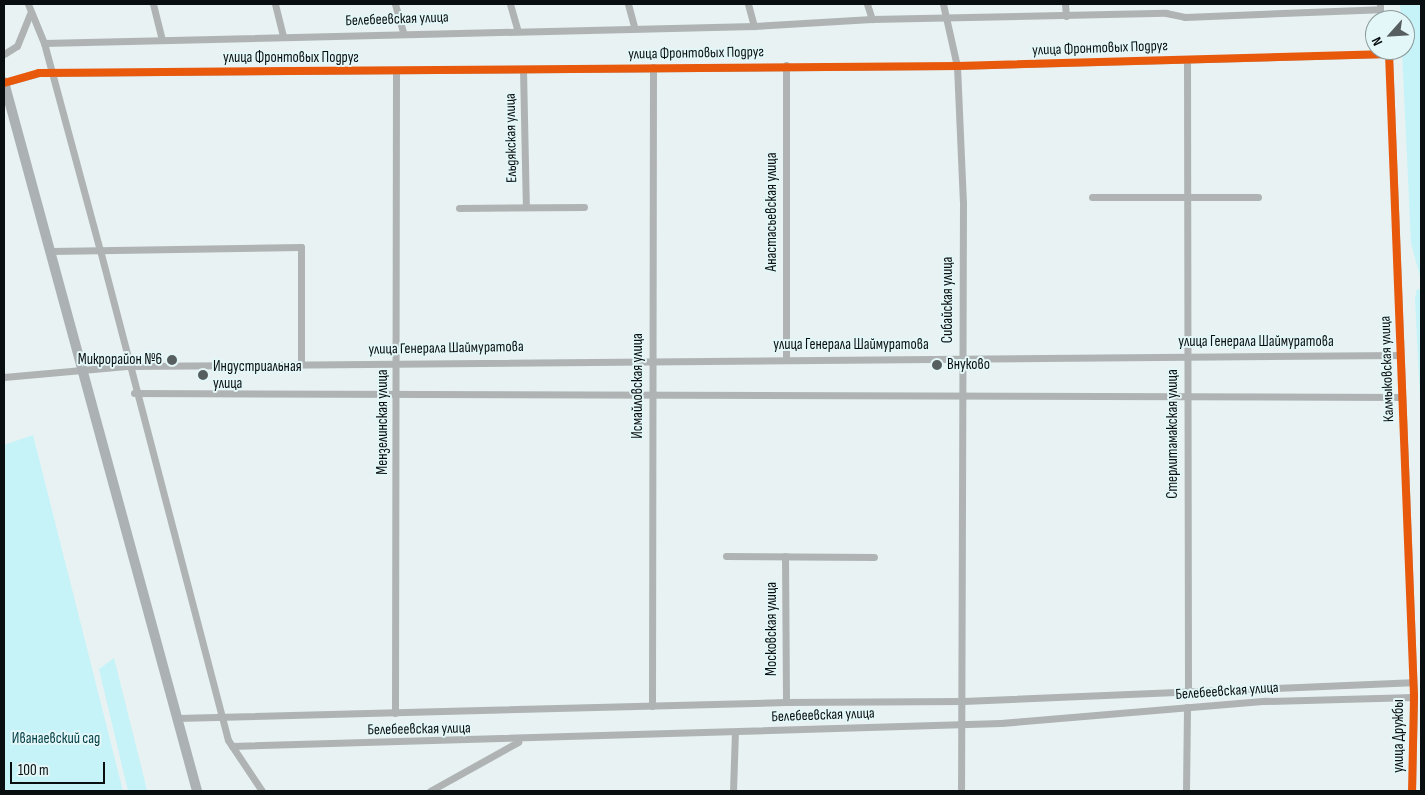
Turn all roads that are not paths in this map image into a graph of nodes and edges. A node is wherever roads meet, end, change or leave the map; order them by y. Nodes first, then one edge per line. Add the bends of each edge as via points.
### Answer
1 (28, 4) edge
2 (152, 4) edge
3 (275, 4) edge
4 (396, 4) edge
5 (510, 4) edge
6 (628, 4) edge
7 (748, 4) edge
8 (867, 4) edge
9 (943, 4) edge
10 (1065, 4) edge
11 (1166, 4) edge
12 (1380, 6) edge
13 (1274, 8) edge
14 (31, 13) junction
15 (1166, 13) junction
16 (1066, 16) junction
17 (872, 19) junction
18 (948, 20) junction
19 (634, 26) junction
20 (754, 26) junction
21 (517, 29) junction
22 (403, 32) junction
23 (284, 36) junction
24 (162, 39) junction
25 (44, 42) junction
26 (4, 54) edge
27 (1365, 55) edge
28 (1186, 59) junction
29 (1389, 60) edge
30 (786, 65) junction
31 (957, 66) junction
32 (653, 67) junction
33 (523, 69) junction
34 (396, 71) junction
35 (51, 74) junction
36 (4, 83) edge
37 (1258, 196) dead end
38 (1092, 197) dead end
39 (1187, 198) junction
40 (526, 207) junction
41 (584, 207) dead end
42 (458, 208) dead end
43 (100, 250) junction
44 (51, 251) junction
45 (1400, 355) junction
46 (1187, 356) junction
47 (652, 359) junction
48 (786, 359) junction
49 (962, 359) junction
50 (397, 363) junction
51 (302, 364) junction
52 (127, 366) junction
53 (84, 372) junction
54 (4, 377) edge
55 (652, 392) junction
56 (134, 393) junction
57 (397, 393) junction
58 (963, 393) junction
59 (1187, 396) junction
60 (1402, 397) junction
61 (726, 556) dead end
62 (786, 556) junction
63 (874, 557) dead end
64 (1412, 682) junction
65 (1188, 688) junction
66 (1414, 697) junction
67 (963, 701) junction
68 (786, 702) junction
69 (652, 706) junction
70 (1187, 707) junction
71 (394, 713) junction
72 (177, 718) junction
73 (222, 719) junction
74 (961, 722) junction
75 (735, 732) junction
76 (520, 740) junction
77 (232, 746) junction
78 (197, 791) edge
79 (262, 791) edge
80 (430, 791) edge
81 (733, 791) edge
82 (961, 791) edge
83 (1186, 791) edge
84 (1412, 791) edge

1 - 14 street
2 - 24 street
3 - 23 street
4 - 22 street
5 - 21 street
6 - 19 street
7 - 20 street
8 - 17 street
9 - 18 street, Сибайская улица
10 - 16 street
11 - 15 street
12 - 13 street, Белебеевская улица
13 - 15 street, Белебеевская улица via 1185,17
14 - 25 street
14 - 26 street via 17,46
15 - 16 street, Белебеевская улица
16 - 18 street, Белебеевская улица
17 - 18 street, Белебеевская улица
17 - 20 street, Белебеевская улица
18 - 31 street, Сибайская улица
19 - 20 street, Белебеевская улица
19 - 21 street, Белебеевская улица
21 - 22 street, Белебеевская улица
22 - 23 street, Белебеевская улица
23 - 24 street, Белебеевская улица
24 - 25 street, Белебеевская улица
25 - 35 street
27 - 28 street, улица Фронтовых Подруг
28 - 31 street, улица Фронтовых Подруг
28 - 39 street, Стерлитамакская улица
29 - 45 street, Калмыковская улица
30 - 31 street, улица Фронтовых Подруг
30 - 32 street, улица Фронтовых Подруг
30 - 48 street, Анастасьевская улица
31 - 49 street, Сибайская улица via 963,204
32 - 33 street, улица Фронтовых Подруг
32 - 47 street, Исмайловская улица
33 - 34 street, улица Фронтовых Подруг
33 - 40 street, Ельдякская улица
34 - 35 street, улица Фронтовых Подруг
34 - 50 street, Мензелинская улица
35 - 36 street, улица Фронтовых Подруг
35 - 43 street
36 - 44 street
37 - 39 street
38 - 39 street
39 - 46 street, Стерлитамакская улица
40 - 41 street
40 - 42 street
43 - 44 street
43 - 51 street via 301,247
43 - 52 street
44 - 53 street
45 - 46 street, улица Генерала Шаймуратова
45 - 60 street, Калмыковская улица
46 - 49 street, улица Генерала Шаймуратова
46 - 59 street, Стерлитамакская улица
47 - 48 street, улица Генерала Шаймуратова
47 - 50 street, улица Генерала Шаймуратова
47 - 55 street, Исмайловская улица
48 - 49 street, улица Генерала Шаймуратова
49 - 58 street, Сибайская улица
50 - 51 street, улица Генерала Шаймуратова
50 - 57 street, Мензелинская улица
51 - 52 street, улица Генерала Шаймуратова
52 - 53 street, улица Генерала Шаймуратова
52 - 56 street
53 - 54 street, улица Генерала Шаймуратова
53 - 72 street
55 - 57 street
55 - 58 street
55 - 69 street, Исмайловская улица
56 - 57 street
56 - 73 street
57 - 71 street, Мензелинская улица
58 - 59 street
58 - 67 street, Сибайская улица
59 - 60 street
59 - 65 street, Стерлитамакская улица
60 - 64 street, Калмыковская улица
61 - 62 street
62 - 63 street
62 - 68 street, Московская улица
64 - 65 street, Белебеевская улица
64 - 66 street, улица Дружбы
65 - 67 street, Белебеевская улица
66 - 70 street, Белебеевская улица
66 - 84 street, улица Дружбы
67 - 68 street, Белебеевская улица
67 - 74 street, Сибайская улица
68 - 69 street, Белебеевская улица
69 - 71 street, Белебеевская улица
70 - 74 street, Белебеевская улица
70 - 83 street
71 - 73 street, Белебеевская улица
72 - 73 street, Белебеевская улица
72 - 78 street
73 - 77 street
74 - 75 street, Белебеевская улица
74 - 82 street, Сибайская улица
75 - 76 street, Белебеевская улица
75 - 81 street
76 - 77 street, Белебеевская улица
76 - 80 street
77 - 79 street

